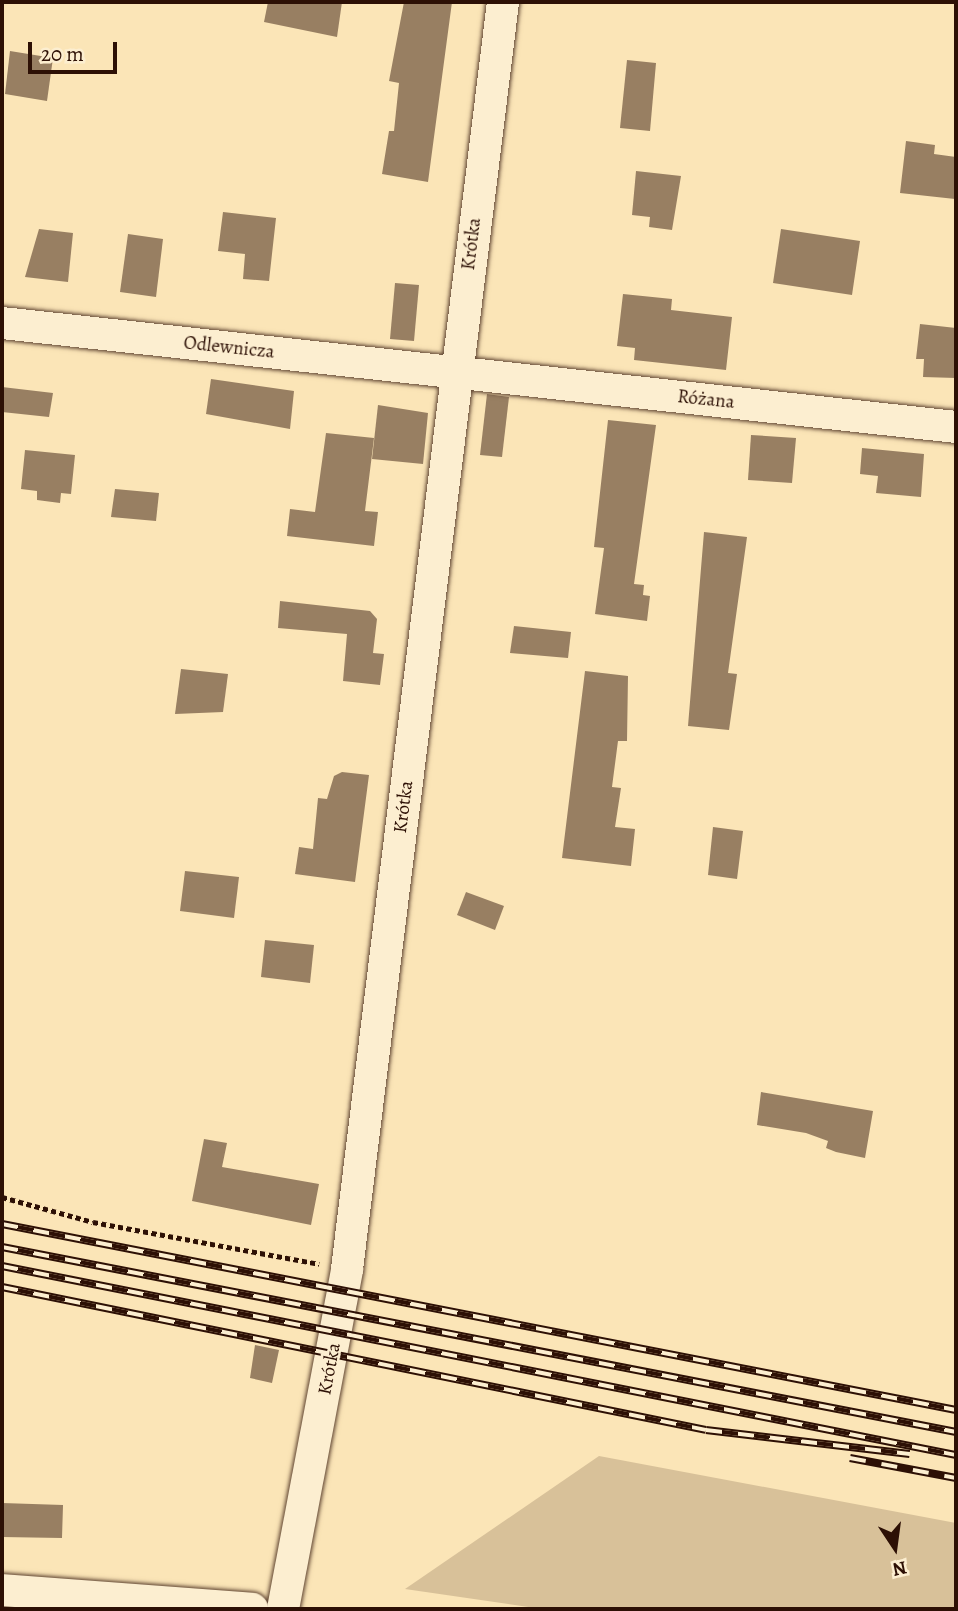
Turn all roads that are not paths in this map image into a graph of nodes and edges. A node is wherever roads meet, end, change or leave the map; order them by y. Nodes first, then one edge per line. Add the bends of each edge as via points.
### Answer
1 (503, 2) edge
2 (2, 323) edge
3 (457, 373) junction
4 (956, 427) edge
5 (2, 1590) edge
6 (252, 1609) edge
7 (283, 1609) edge

1 - 3 street, Krótka
2 - 3 street, Odlewnicza
3 - 4 street, Różana
3 - 7 street, Krótka via 348,1269
5 - 6 street

